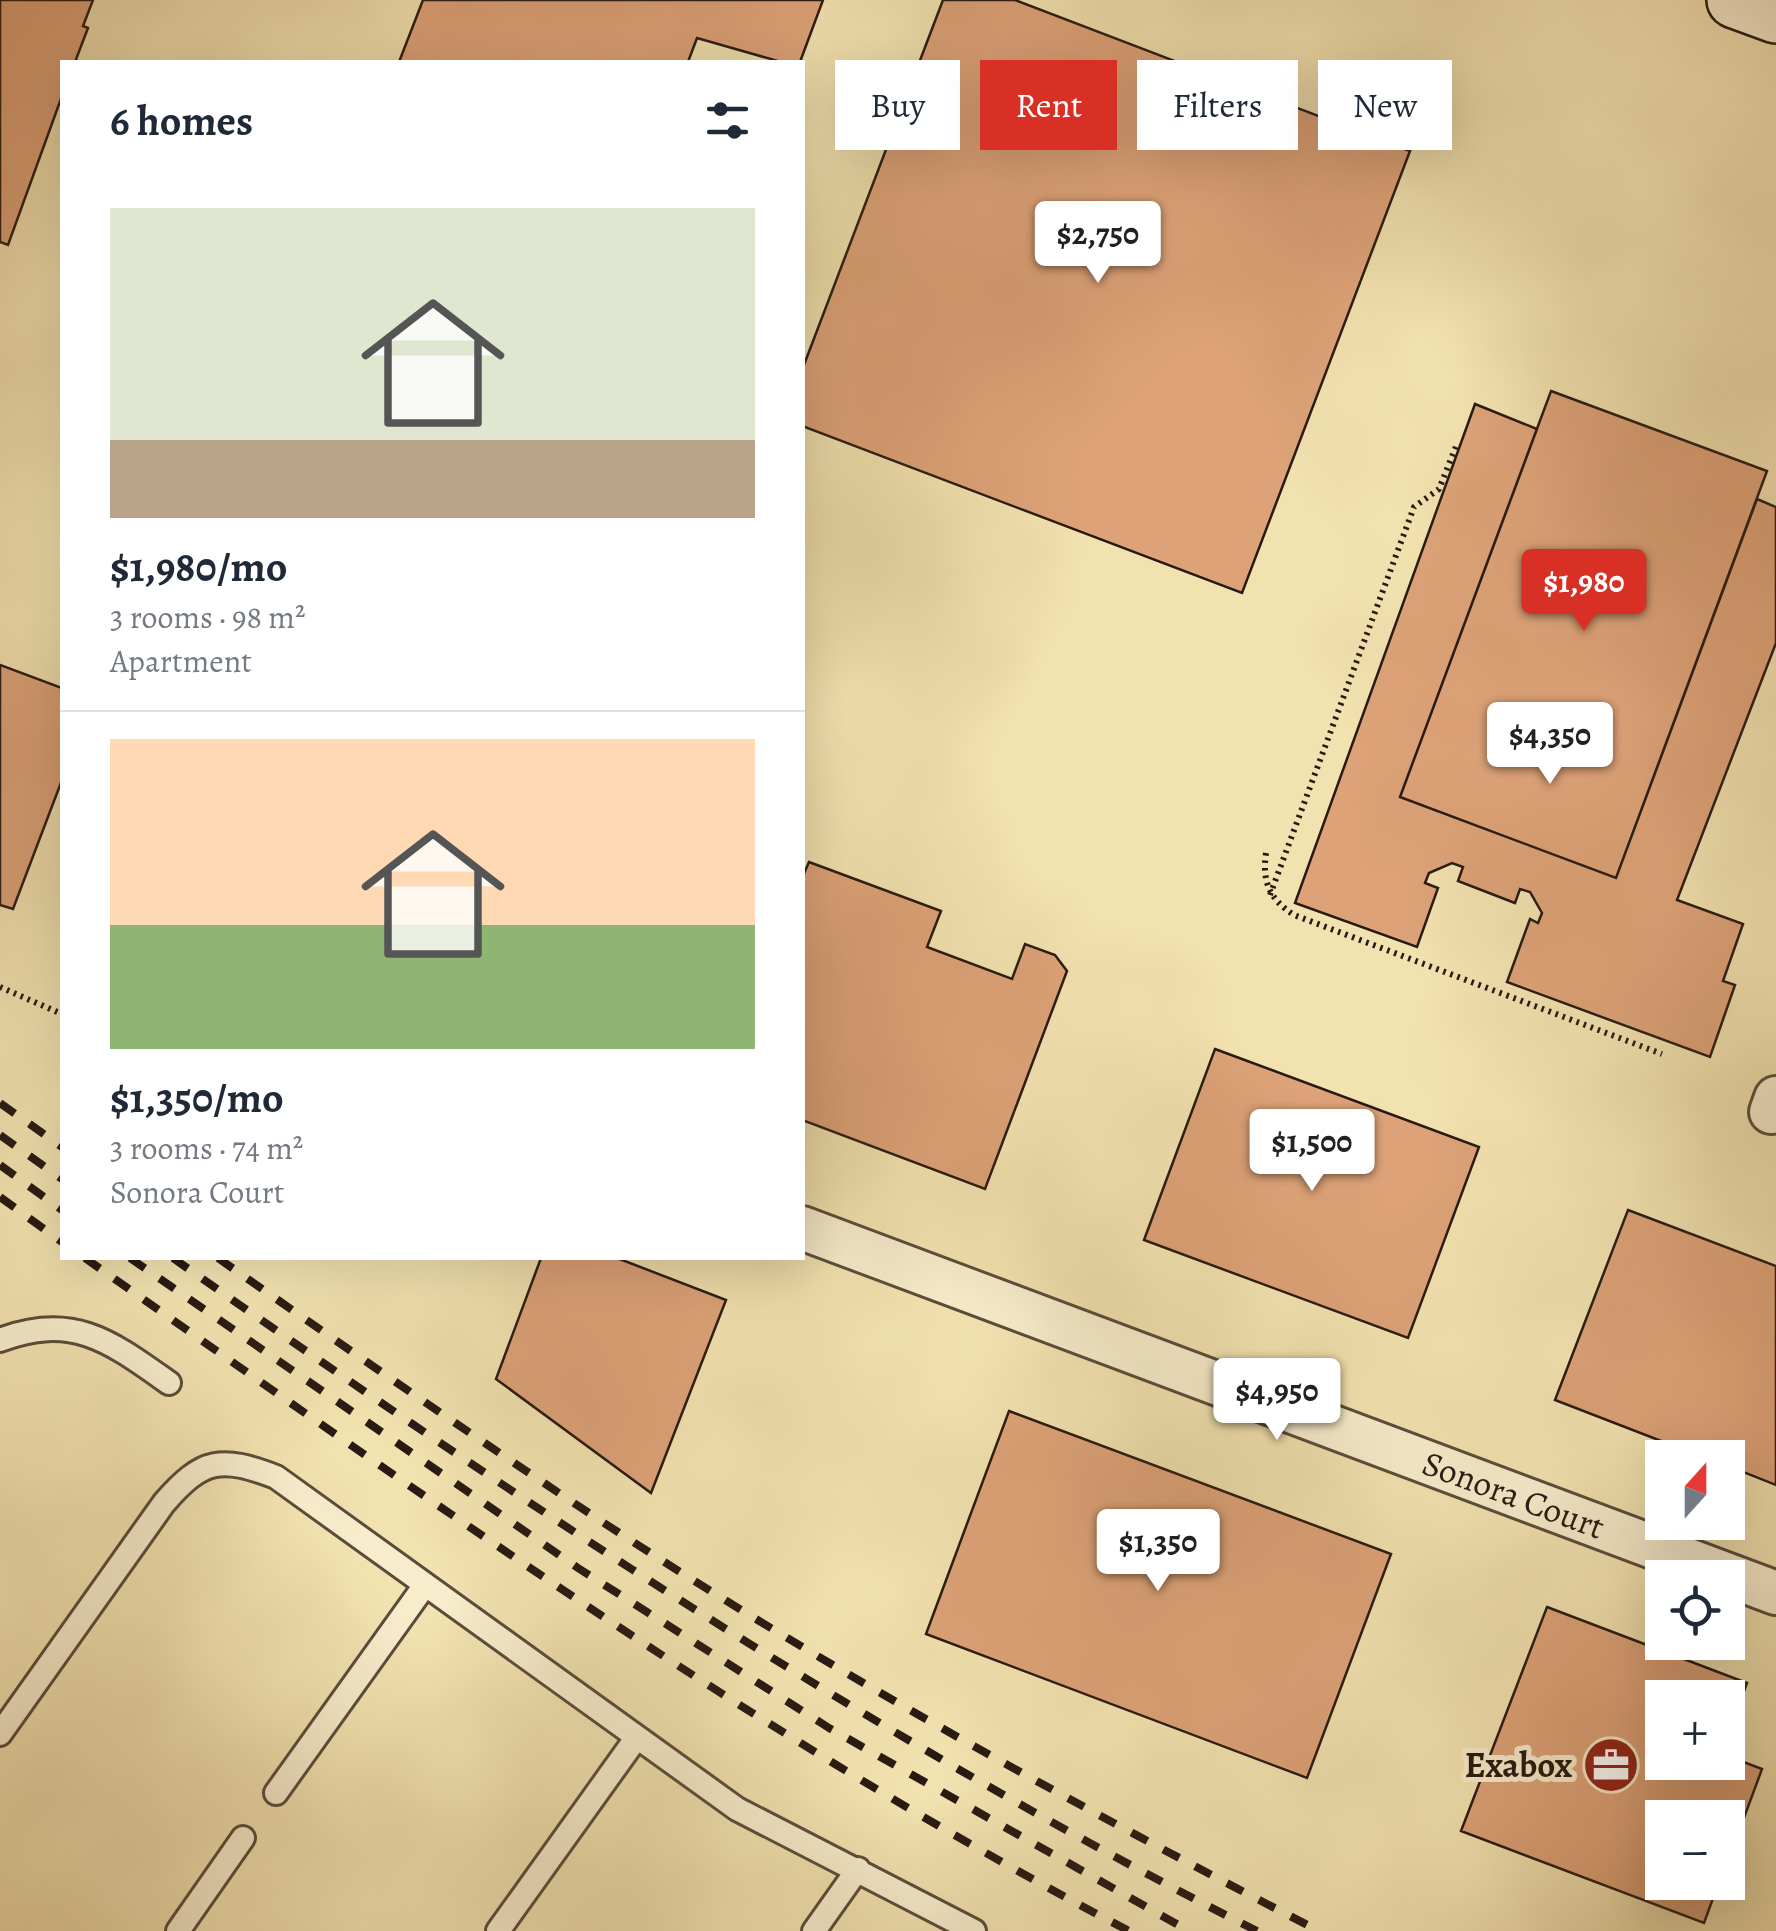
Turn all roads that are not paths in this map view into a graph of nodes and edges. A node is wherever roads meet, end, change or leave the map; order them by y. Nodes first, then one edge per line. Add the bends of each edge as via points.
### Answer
1 (1735, 0) edge
2 (1776, 15) edge
3 (805, 1229) edge
4 (0, 1340) edge
5 (169, 1383) dead end
6 (426, 1585) junction
7 (1776, 1592) edge
8 (0, 1734) edge
9 (637, 1737) junction
10 (276, 1793) dead end
11 (243, 1838) dead end
12 (858, 1869) junction
13 (178, 1931) edge
14 (498, 1931) edge
15 (814, 1931) edge
16 (974, 1931) edge

1 - 2 main road
3 - 7 street, Sonora Court
4 - 5 lane via 46,1328 81,1330 116,1345
6 - 8 lane via 276,1478 218,1464 188,1474
6 - 9 lane
6 - 10 lane
9 - 12 lane via 738,1810
9 - 14 lane
11 - 13 lane
12 - 15 lane
12 - 16 lane

